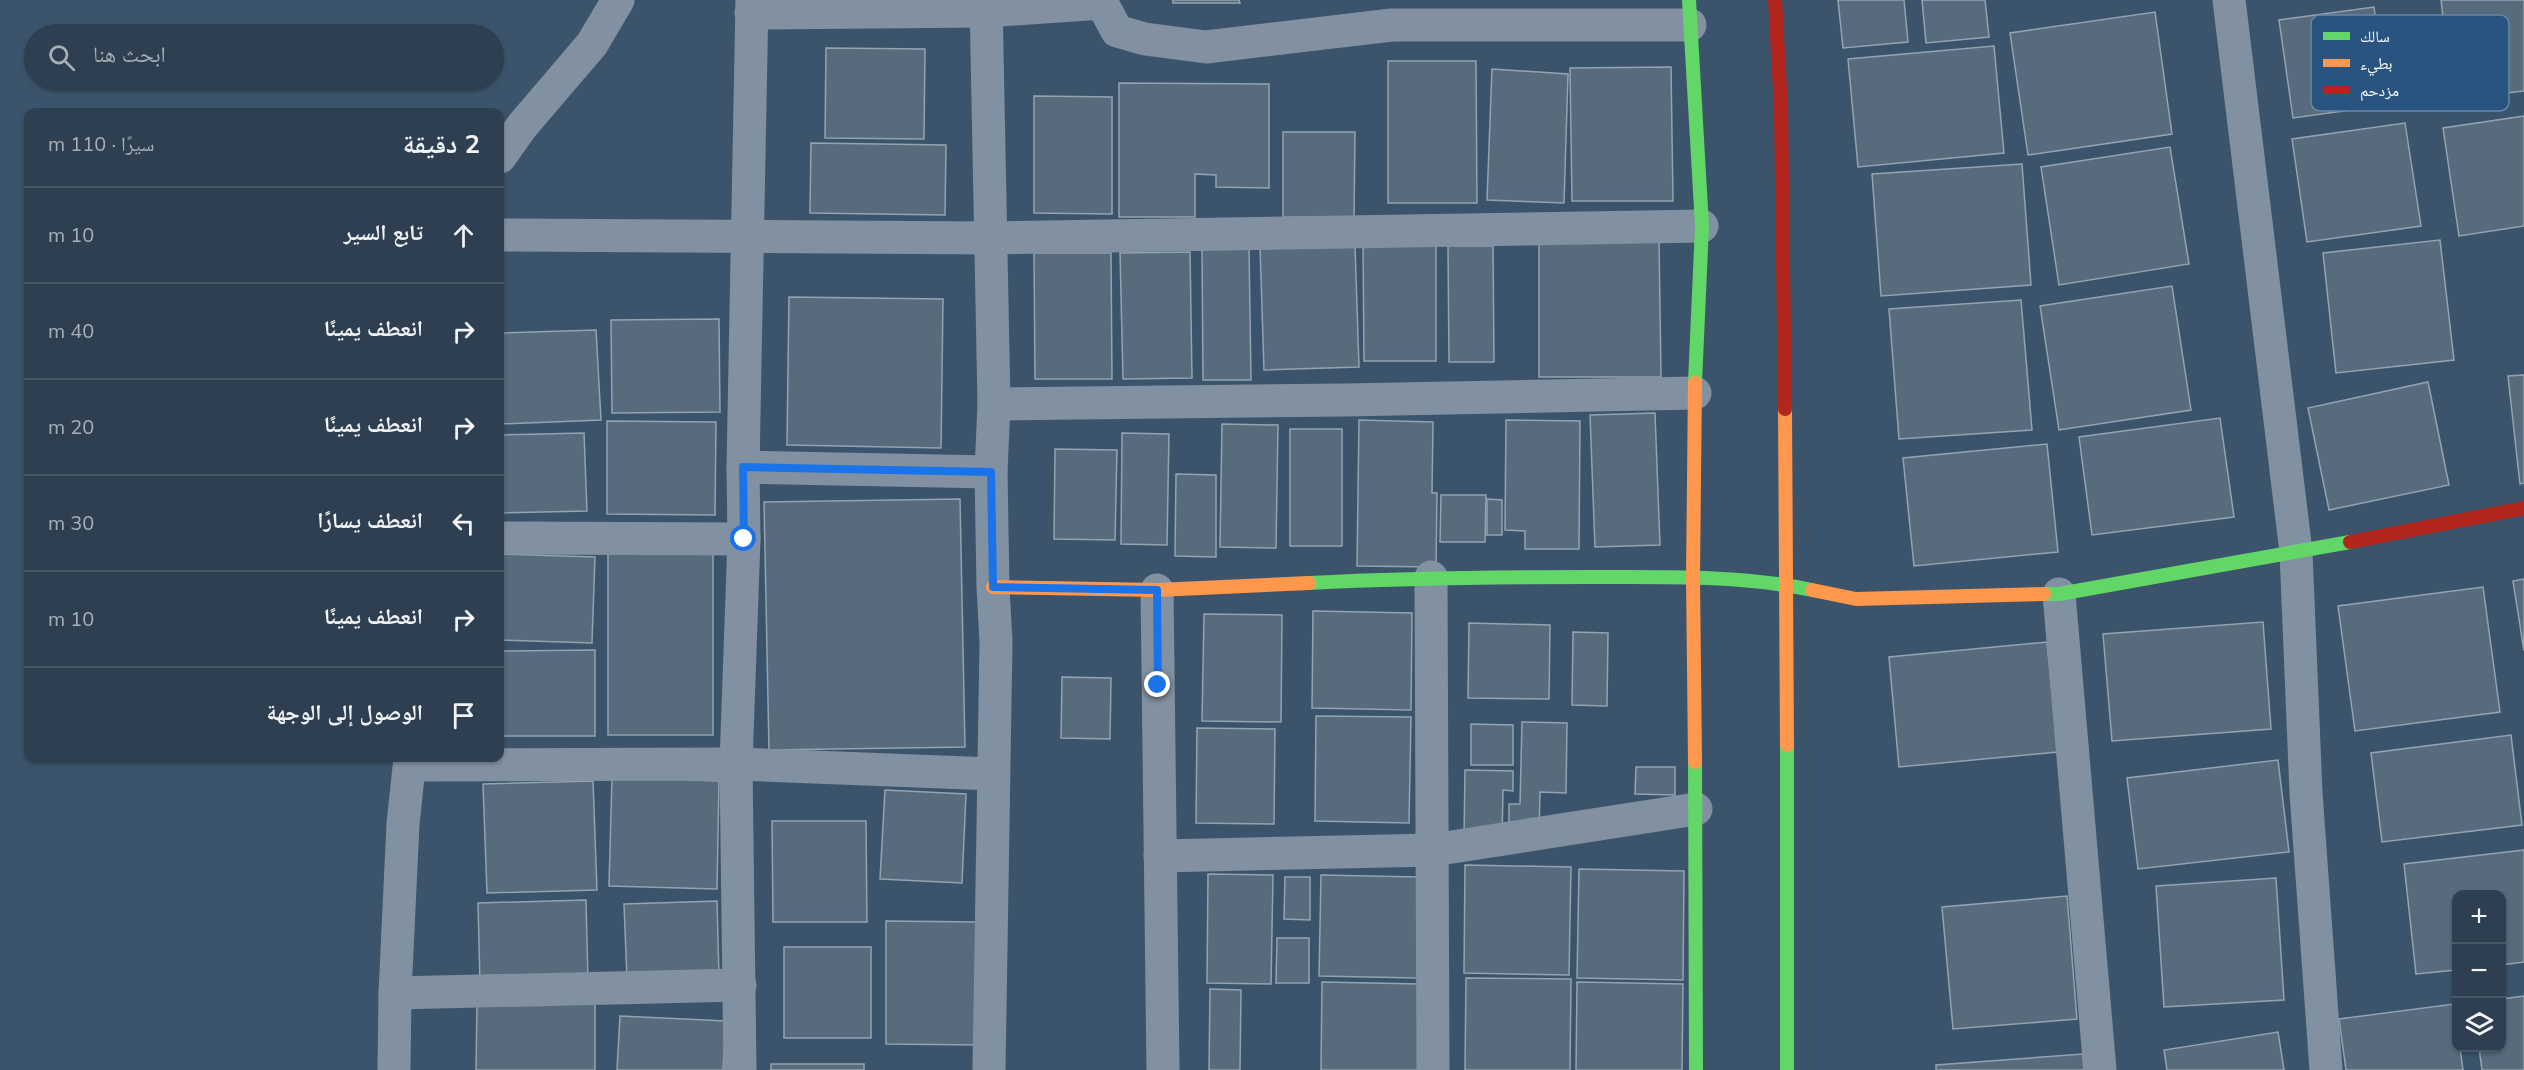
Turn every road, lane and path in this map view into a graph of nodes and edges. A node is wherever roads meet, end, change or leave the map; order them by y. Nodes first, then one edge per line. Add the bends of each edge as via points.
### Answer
1 (618, 0) edge
2 (1775, 0) edge
3 (2229, 0) edge
4 (1102, 2) edge
5 (986, 6) edge
6 (752, 7) edge
7 (1393, 12) edge
8 (1689, 12) edge
9 (504, 151) edge
10 (1702, 226) junction
11 (504, 235) edge
12 (747, 236) junction
13 (989, 238) junction
14 (1695, 393) junction
15 (994, 404) junction
16 (743, 467) junction
17 (991, 472) junction
18 (2524, 508) edge
19 (504, 538) edge
20 (744, 539) junction
21 (2296, 552) junction
22 (1431, 577) junction
23 (1693, 577) junction
24 (1787, 585) junction
25 (993, 587) junction
26 (1157, 590) junction
27 (2059, 594) junction
28 (410, 762) edge
29 (504, 762) edge
30 (736, 764) junction
31 (993, 774) junction
32 (1696, 809) junction
33 (1433, 850) junction
34 (1160, 856) junction
35 (740, 985) junction
36 (395, 993) junction
37 (394, 1070) edge
38 (740, 1070) edge
39 (989, 1070) edge
40 (1164, 1070) edge
41 (1433, 1070) edge
42 (1696, 1070) edge
43 (1787, 1070) edge
44 (2100, 1070) edge
45 (2326, 1070) edge

1 - 9 street via 592,44
2 - 24 main road via 1781,107
3 - 21 street
4 - 5 street
4 - 7 street via 1117,31 1206,47
5 - 6 street
5 - 13 street
6 - 12 street
7 - 8 street
8 - 10 main road
10 - 13 street
10 - 14 main road
11 - 12 street
12 - 13 street
12 - 16 street
13 - 15 street
14 - 15 street
14 - 23 main road
15 - 17 street
16 - 17 street
16 - 20 street
17 - 25 street
18 - 21 main road
19 - 20 street
20 - 30 street
21 - 27 main road
21 - 45 street via 2306,794
22 - 23 main road
22 - 26 main road
22 - 33 street
23 - 24 main road
23 - 32 main road
24 - 27 main road via 1856,599
24 - 43 main road
25 - 26 main road
25 - 31 street via 996,642
26 - 34 street
27 - 44 street
28 - 36 street
29 - 30 street
30 - 31 street
30 - 35 street
31 - 39 street
32 - 33 street
32 - 42 main road
33 - 34 street
33 - 41 street
34 - 40 street
35 - 36 street
35 - 38 street
36 - 37 street

